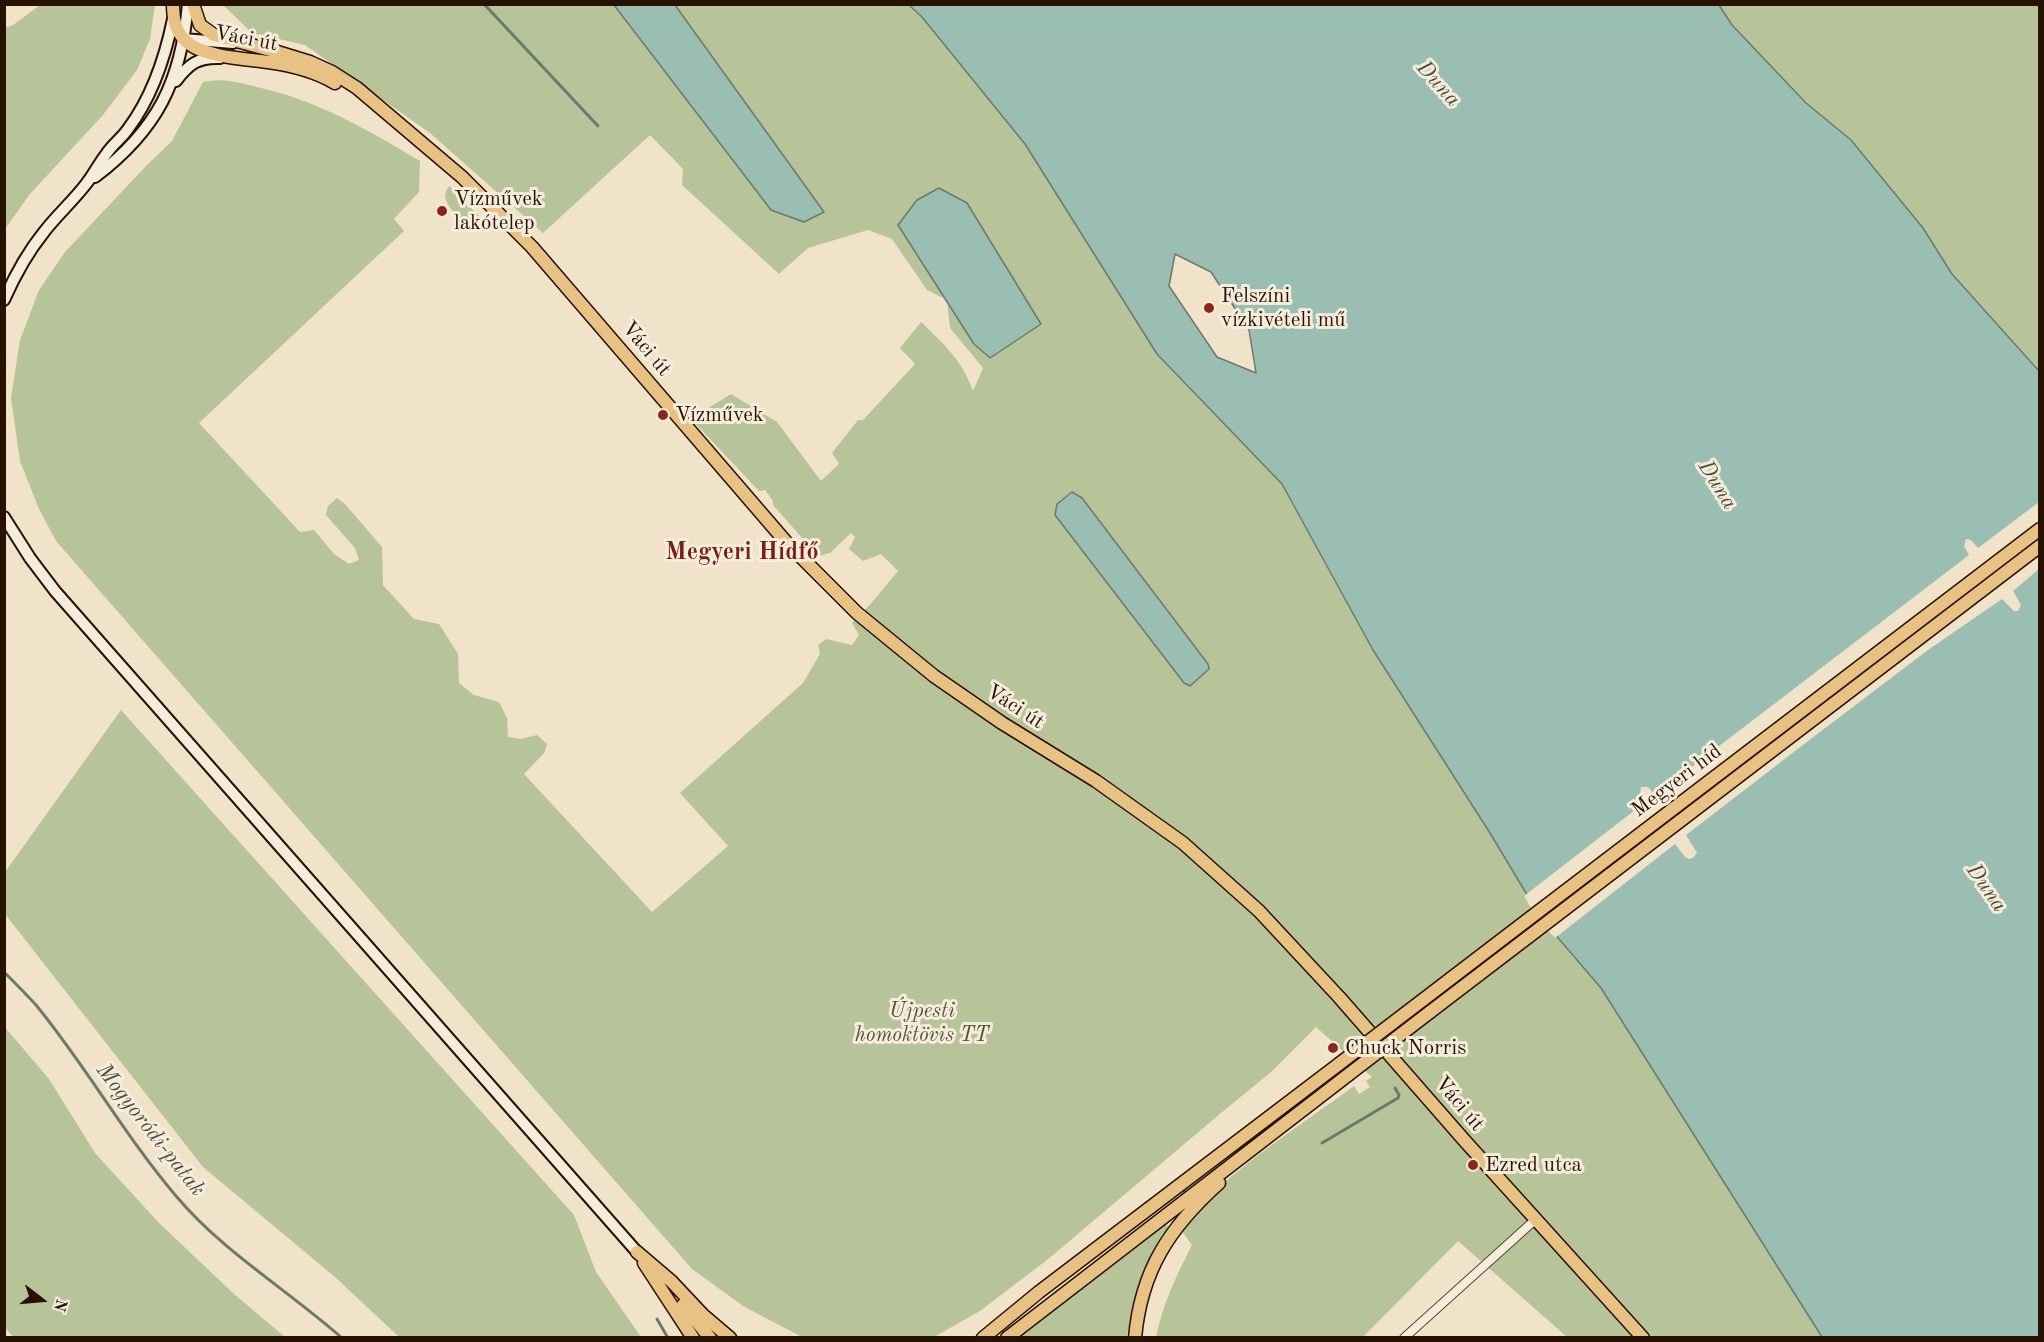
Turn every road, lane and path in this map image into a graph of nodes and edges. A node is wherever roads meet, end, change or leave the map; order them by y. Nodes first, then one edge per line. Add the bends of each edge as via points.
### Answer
1 (173, 4) edge
2 (188, 4) edge
3 (193, 4) edge
4 (173, 19) junction
5 (183, 39) junction
6 (242, 44) junction
7 (165, 51) junction
8 (235, 58) junction
9 (170, 88) junction
10 (370, 101) junction
11 (87, 183) junction
12 (4, 300) edge
13 (4, 517) edge
14 (2040, 529) edge
15 (2040, 546) edge
16 (1239, 1159) junction
17 (1536, 1219) junction
18 (637, 1252) junction
19 (1040, 1292) junction
20 (693, 1338) edge
21 (710, 1338) edge
22 (730, 1338) edge
23 (972, 1338) edge
24 (983, 1338) edge
25 (1007, 1338) edge
26 (1135, 1338) edge
27 (1404, 1338) edge
28 (1643, 1338) edge

1 - 4 main road, Váci út
2 - 5 main road
3 - 6 main road, Váci út via 200,25 207,31
4 - 5 main road, Váci út
4 - 7 main road
5 - 6 main road
5 - 7 main road
5 - 8 main road, Váci út via 202,50
5 - 9 main road
6 - 10 main road, Váci út via 332,72
7 - 11 main road via 143,106
8 - 9 main road via 211,57 192,63
8 - 10 main road, Váci út via 304,70
9 - 11 main road via 135,141
10 - 17 main road, Váci út via 462,177 532,247 827,585 934,676 1135,807 1232,886 1281,933
11 - 12 main road via 31,249
13 - 18 main road via 55,591
14 - 19 main road, Megyeri híd, bridge
15 - 16 main road, Megyeri híd, bridge
16 - 25 main road
16 - 26 main road via 1177,1226 1159,1255 1142,1296
17 - 27 street
17 - 28 main road, Váci út
18 - 20 main road
18 - 21 main road
18 - 22 main road
19 - 23 main road via 1012,1307
19 - 24 main road

